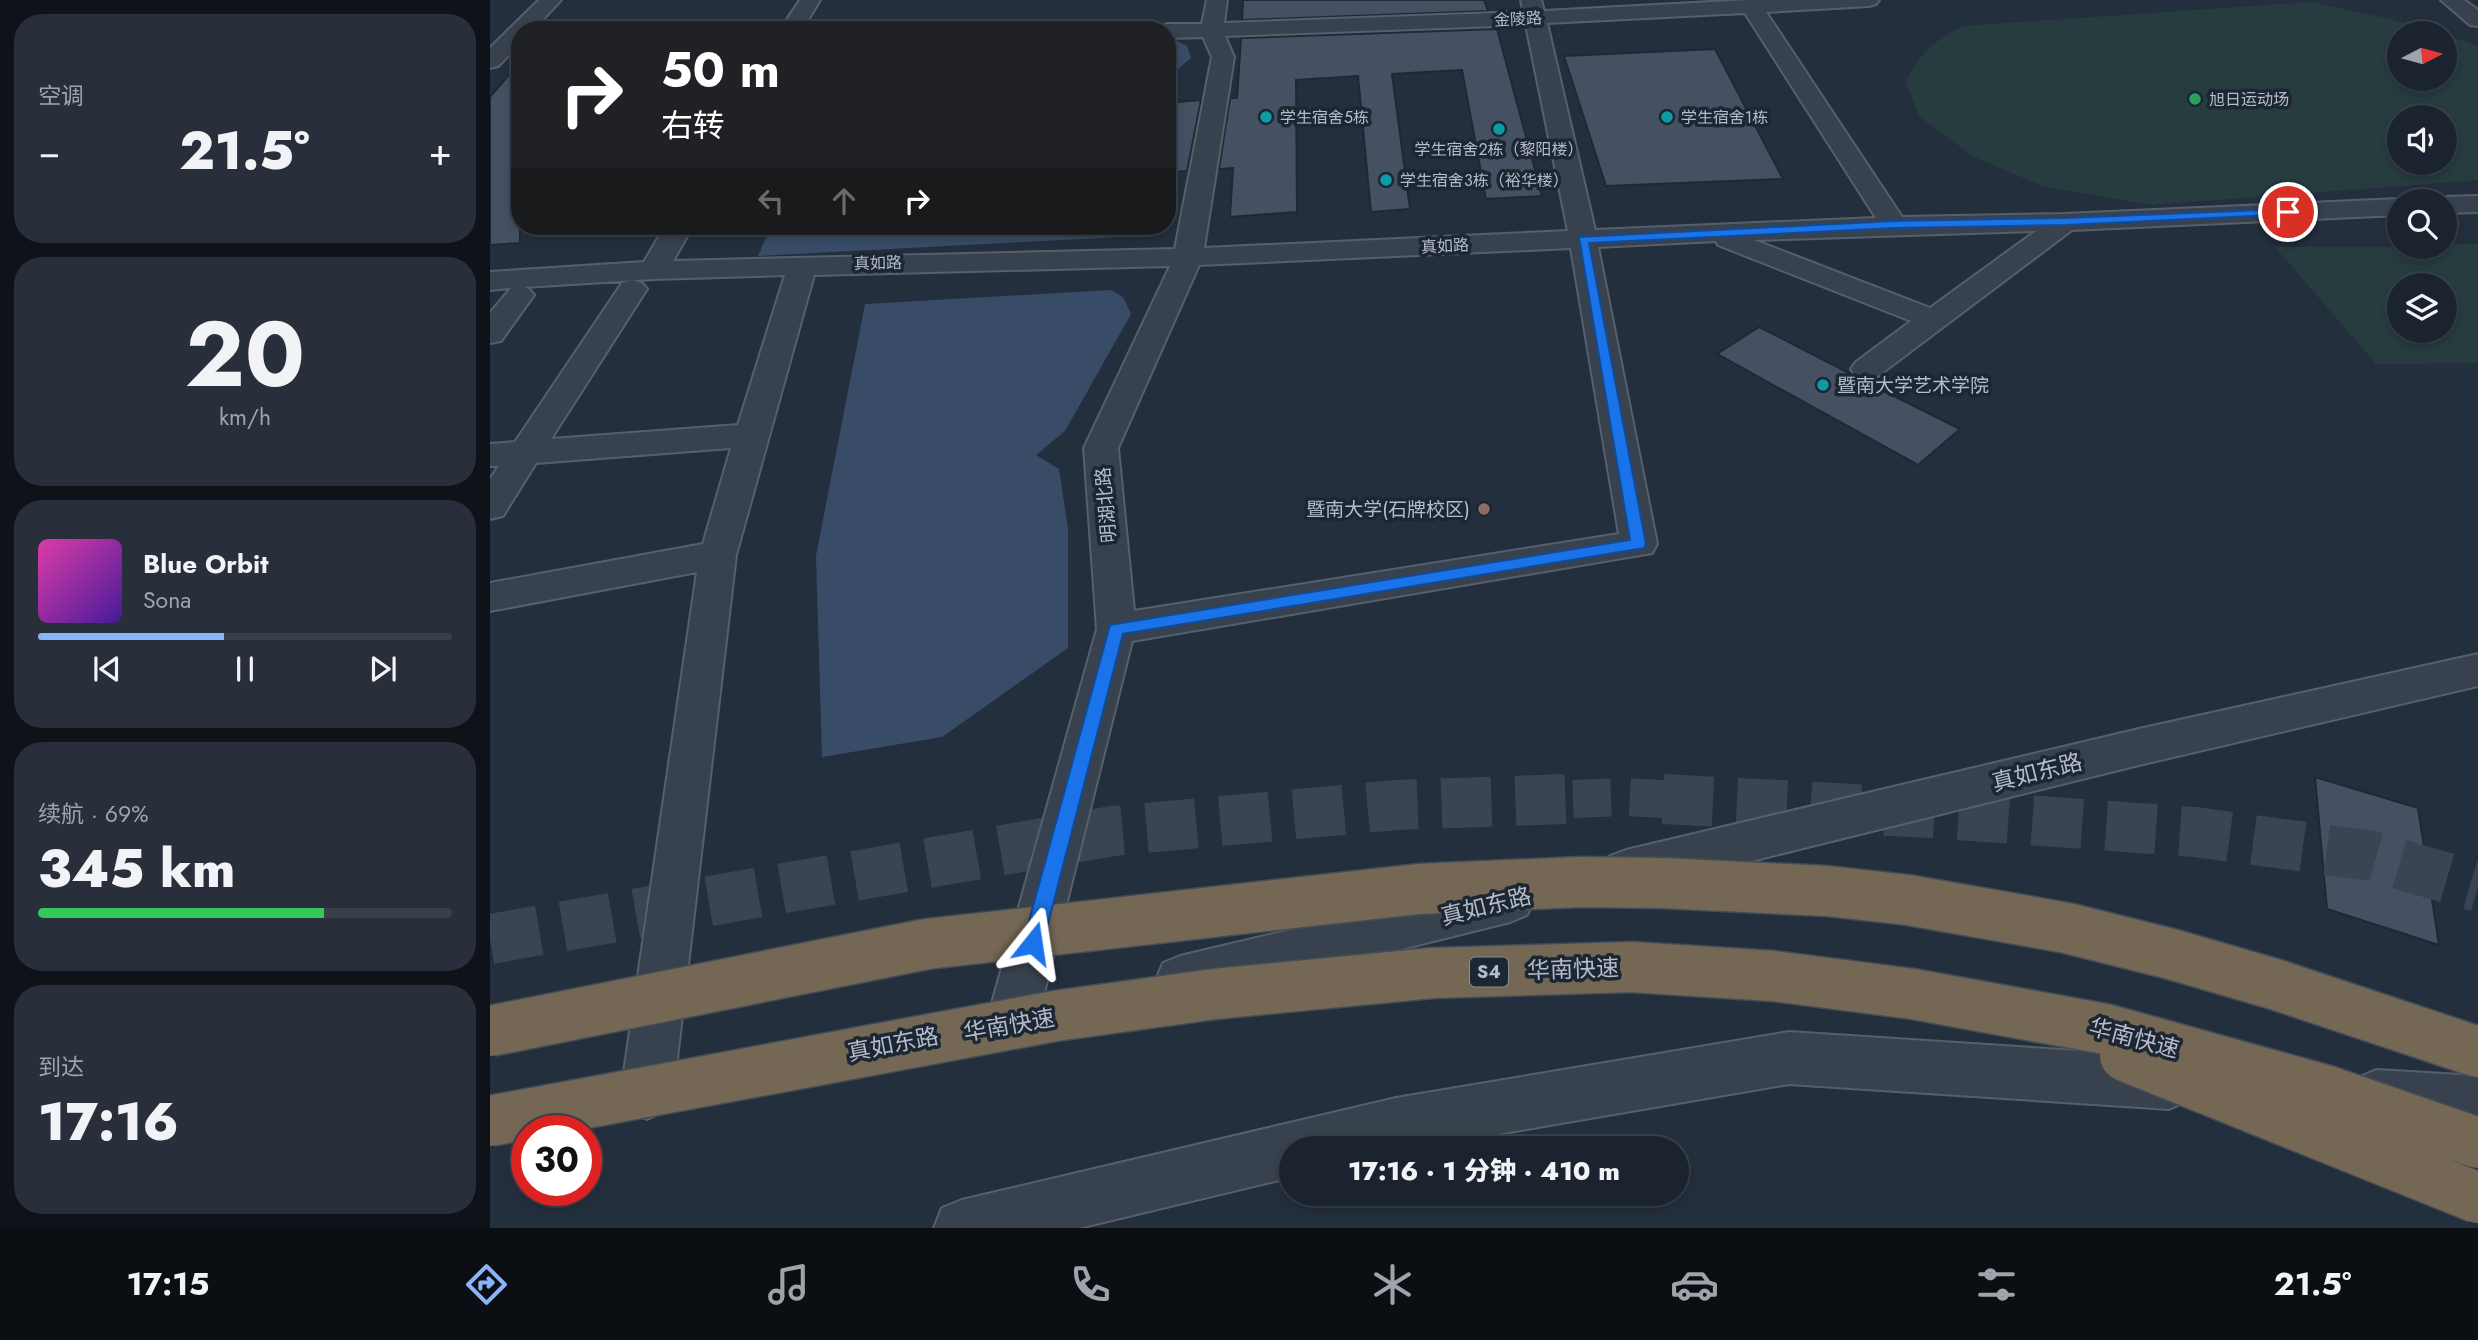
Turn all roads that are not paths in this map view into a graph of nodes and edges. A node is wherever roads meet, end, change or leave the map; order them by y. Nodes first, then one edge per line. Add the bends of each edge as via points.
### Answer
1 (551, 0) edge
2 (810, 0) edge
3 (1869, 0) edge
4 (2451, 0) edge
5 (1687, 5) edge
6 (1752, 7) junction
7 (1533, 9) edge
8 (1215, 15) edge
9 (2478, 20) edge
10 (529, 21) edge
11 (797, 21) edge
12 (1176, 28) edge
13 (511, 40) edge
14 (490, 63) edge
15 (511, 64) edge
16 (2478, 204) edge
17 (2457, 205) edge
18 (2387, 208) edge
19 (2066, 222) junction
20 (1895, 225) junction
21 (1716, 234) junction
22 (673, 235) edge
23 (1583, 239) junction
24 (1188, 257) junction
25 (803, 265) junction
26 (643, 280) junction
27 (490, 281) edge
28 (519, 295) dead end
29 (1932, 319) junction
30 (490, 334) edge
31 (1867, 369) dead end
32 (751, 436) junction
33 (523, 452) junction
34 (490, 455) edge
35 (490, 506) edge
36 (718, 555) junction
37 (490, 597) edge
38 (1116, 629) junction
39 (2478, 670) edge
40 (2019, 1012) junction
41 (1012, 1021) junction
42 (490, 1031) edge
43 (2478, 1052) edge
44 (647, 1093) junction
45 (2478, 1102) edge
46 (490, 1123) edge
47 (1349, 1136) edge
48 (2478, 1143) edge
49 (1279, 1153) edge
50 (2478, 1198) edge
51 (962, 1228) edge

1 - 10 street
2 - 11 street
3 - 6 street, 金陵路
4 - 9 street
5 - 6 street, 金陵路
5 - 7 street, 金陵路
6 - 20 street
7 - 8 street, 金陵路
7 - 23 street
8 - 12 street, 金陵路
8 - 24 street, 明湖北路 via 1223,57
13 - 14 street
14 - 15 street
16 - 17 street
18 - 19 street, 真如路
19 - 20 street, 真如路
19 - 29 street
20 - 21 street, 真如路
21 - 23 street, 真如路
21 - 29 street
22 - 26 street
23 - 24 street, 真如路
23 - 38 street via 1639,544
24 - 25 street, 真如路
24 - 38 street, 明湖北路 via 1101,448
25 - 26 street, 真如路
25 - 32 street
26 - 27 street, 真如路
26 - 33 street
28 - 30 street
29 - 31 street
32 - 33 street
32 - 36 street
33 - 34 street
33 - 35 street
36 - 37 street
36 - 44 street
38 - 41 street, 明湖北路
39 - 41 street, 真如东路 via 2125,750
40 - 46 highway, 华南快速 / S4, bridge via 1900,993 1632,967 1432,974 1229,992 1055,1016
40 - 48 highway, 华南快速 / S4, bridge via 2105,1029 2328,1091
40 - 50 highway, bridge
41 - 44 street, 真如东路
42 - 43 highway, bridge via 927,944 1419,889 1655,882 1829,893 2064,927 2311,994
44 - 46 street, 真如东路
45 - 47 street via 1789,1058
49 - 51 street

